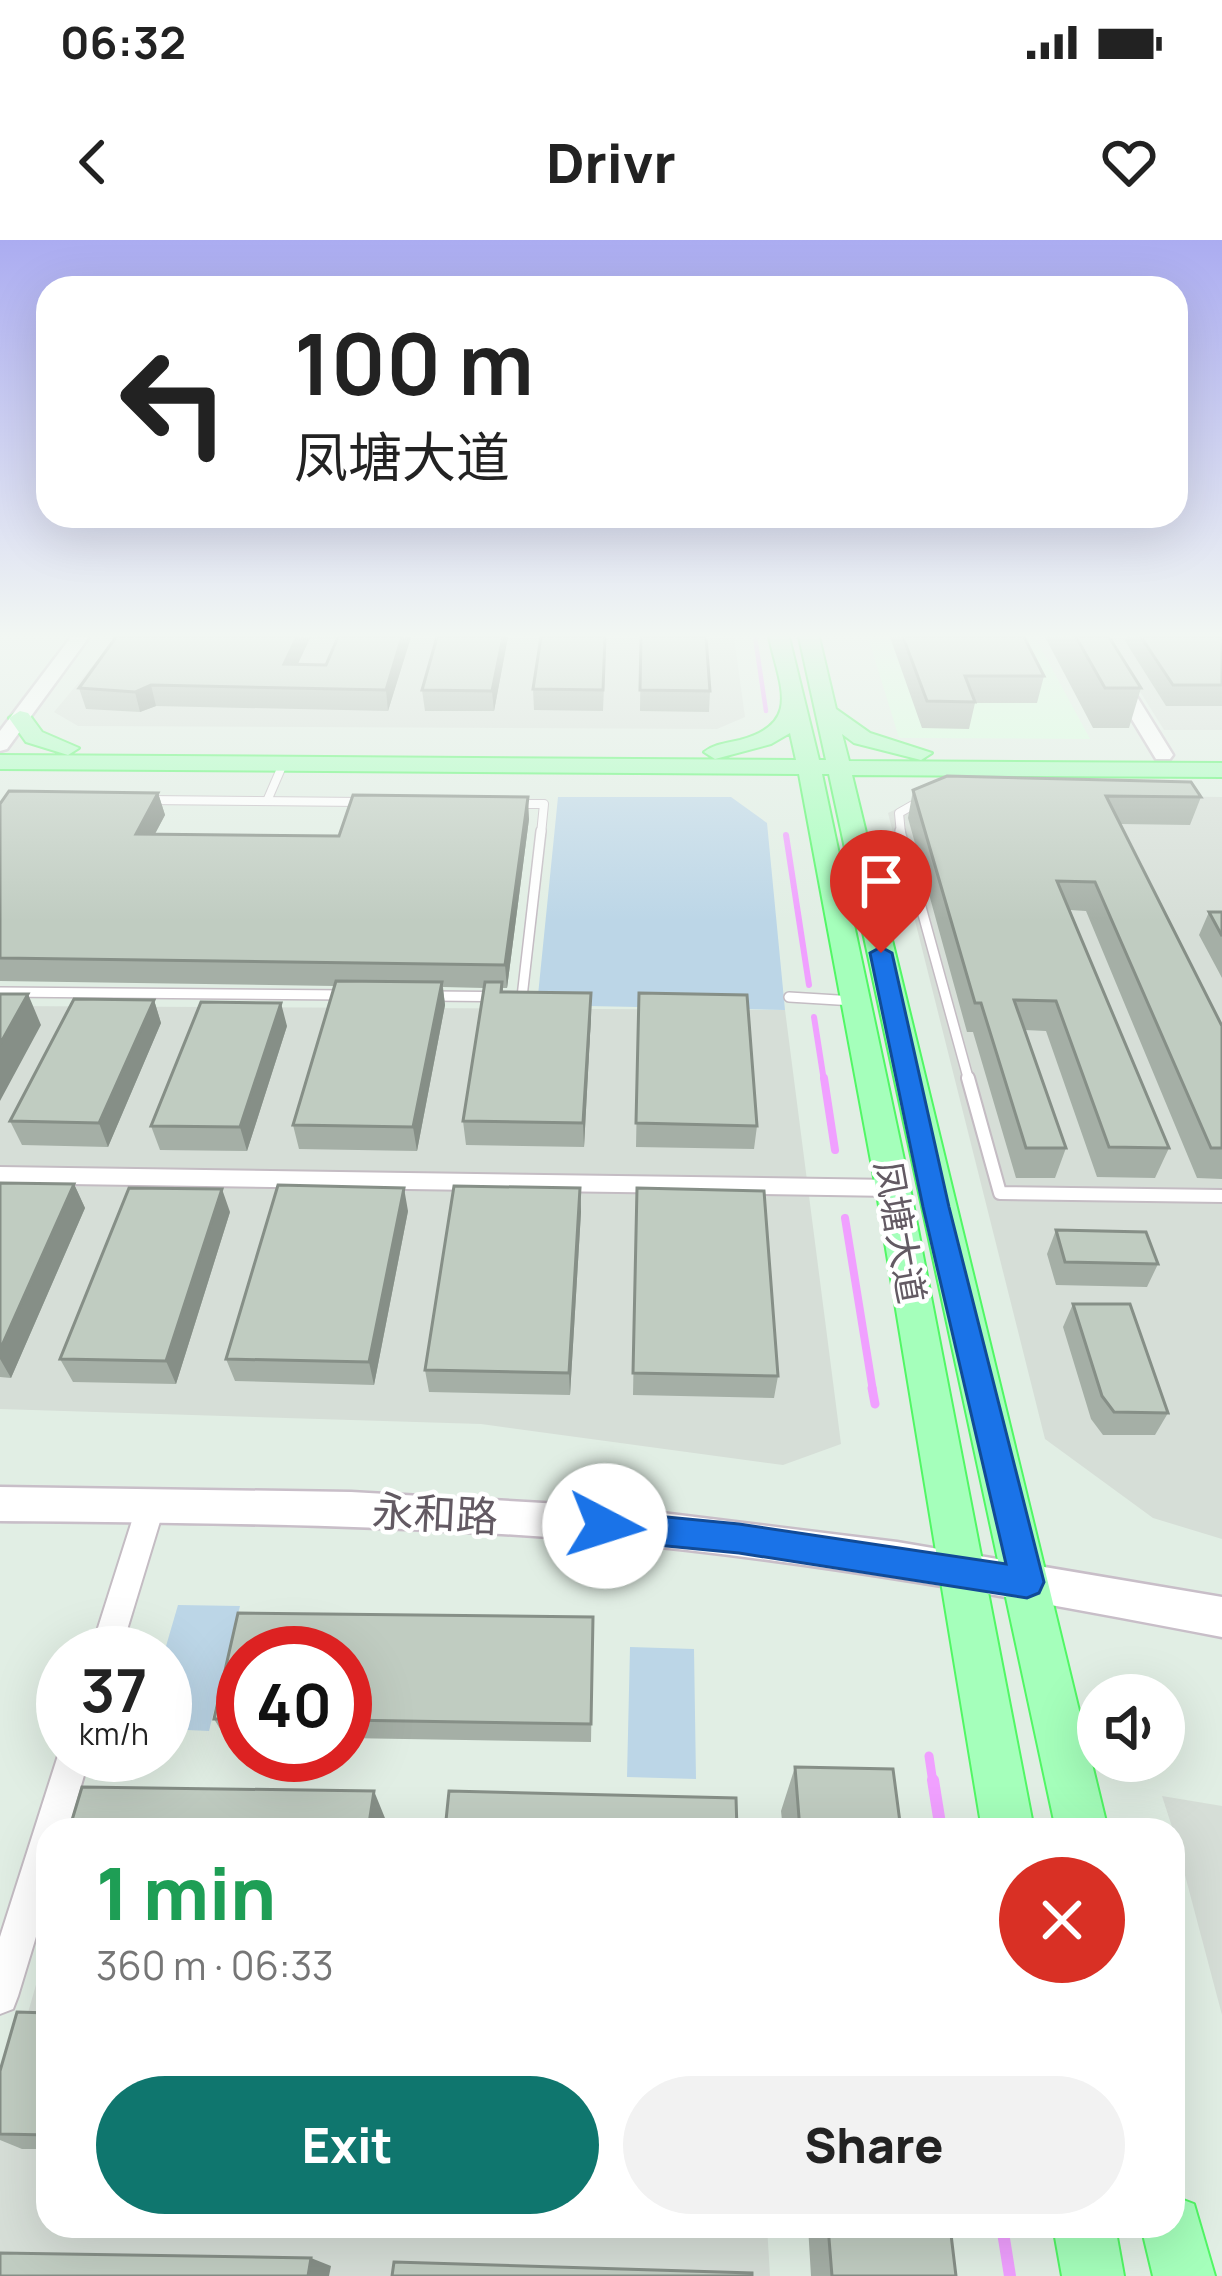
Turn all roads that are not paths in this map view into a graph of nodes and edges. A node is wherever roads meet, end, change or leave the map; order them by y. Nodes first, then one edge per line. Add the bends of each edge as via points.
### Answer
1 (26, 732) edge
2 (780, 732) edge
3 (815, 732) edge
4 (851, 732) edge
5 (1149, 732) edge
6 (0, 746) edge
7 (1163, 755) junction
8 (1222, 755) edge
9 (59, 756) junction
10 (717, 759) junction
11 (822, 760) junction
12 (926, 760) junction
13 (0, 762) edge
14 (283, 764) junction
15 (1222, 770) edge
16 (0, 776) edge
17 (932, 795) edge
18 (131, 800) edge
19 (267, 802) junction
20 (382, 802) edge
21 (498, 804) edge
22 (836, 813) junction
23 (0, 992) edge
24 (356, 995) edge
25 (427, 996) edge
26 (789, 997) dead end
27 (856, 1001) junction
28 (0, 1175) edge
29 (892, 1187) junction
30 (1222, 1196) edge
31 (0, 1504) edge
32 (151, 1505) junction
33 (962, 1569) junction
34 (1027, 1582) junction
35 (1222, 1617) edge
36 (113, 1626) edge
37 (66, 1782) edge
38 (55, 1818) edge
39 (1006, 1818) edge
40 (1079, 1818) edge
41 (36, 1879) edge
42 (0, 1996) edge
43 (1086, 2238) edge
44 (1175, 2238) edge
45 (1094, 2276) edge
46 (1184, 2276) edge

1 - 9 main road
2 - 10 main road
3 - 11 main road, 凤塘大道
4 - 12 main road
5 - 7 street
6 - 9 main road
7 - 8 main road
7 - 12 main road
9 - 10 main road
9 - 13 main road
9 - 14 main road
9 - 16 main road
10 - 11 main road
10 - 14 main road
10 - 22 main road
11 - 12 main road
11 - 22 main road, 凤塘大道
12 - 15 main road
12 - 22 main road
14 - 19 lane
17 - 30 lane via 897,821 1000,1193
18 - 19 lane
19 - 20 lane
21 - 25 lane via 544,804 522,997
22 - 27 main road, 凤塘大道
22 - 34 main road, 凤塘大道
23 - 24 lane
26 - 27 lane
27 - 29 main road, 凤塘大道
28 - 29 street
29 - 33 main road, 凤塘大道
31 - 32 street, 永和路
32 - 33 street, 永和路 via 421,1511 697,1533
32 - 36 street
33 - 34 street, 永和路
33 - 39 main road, 凤塘大道
34 - 35 street, 永和路
34 - 40 main road, 凤塘大道
37 - 38 street
41 - 42 street
43 - 45 main road
44 - 46 main road

